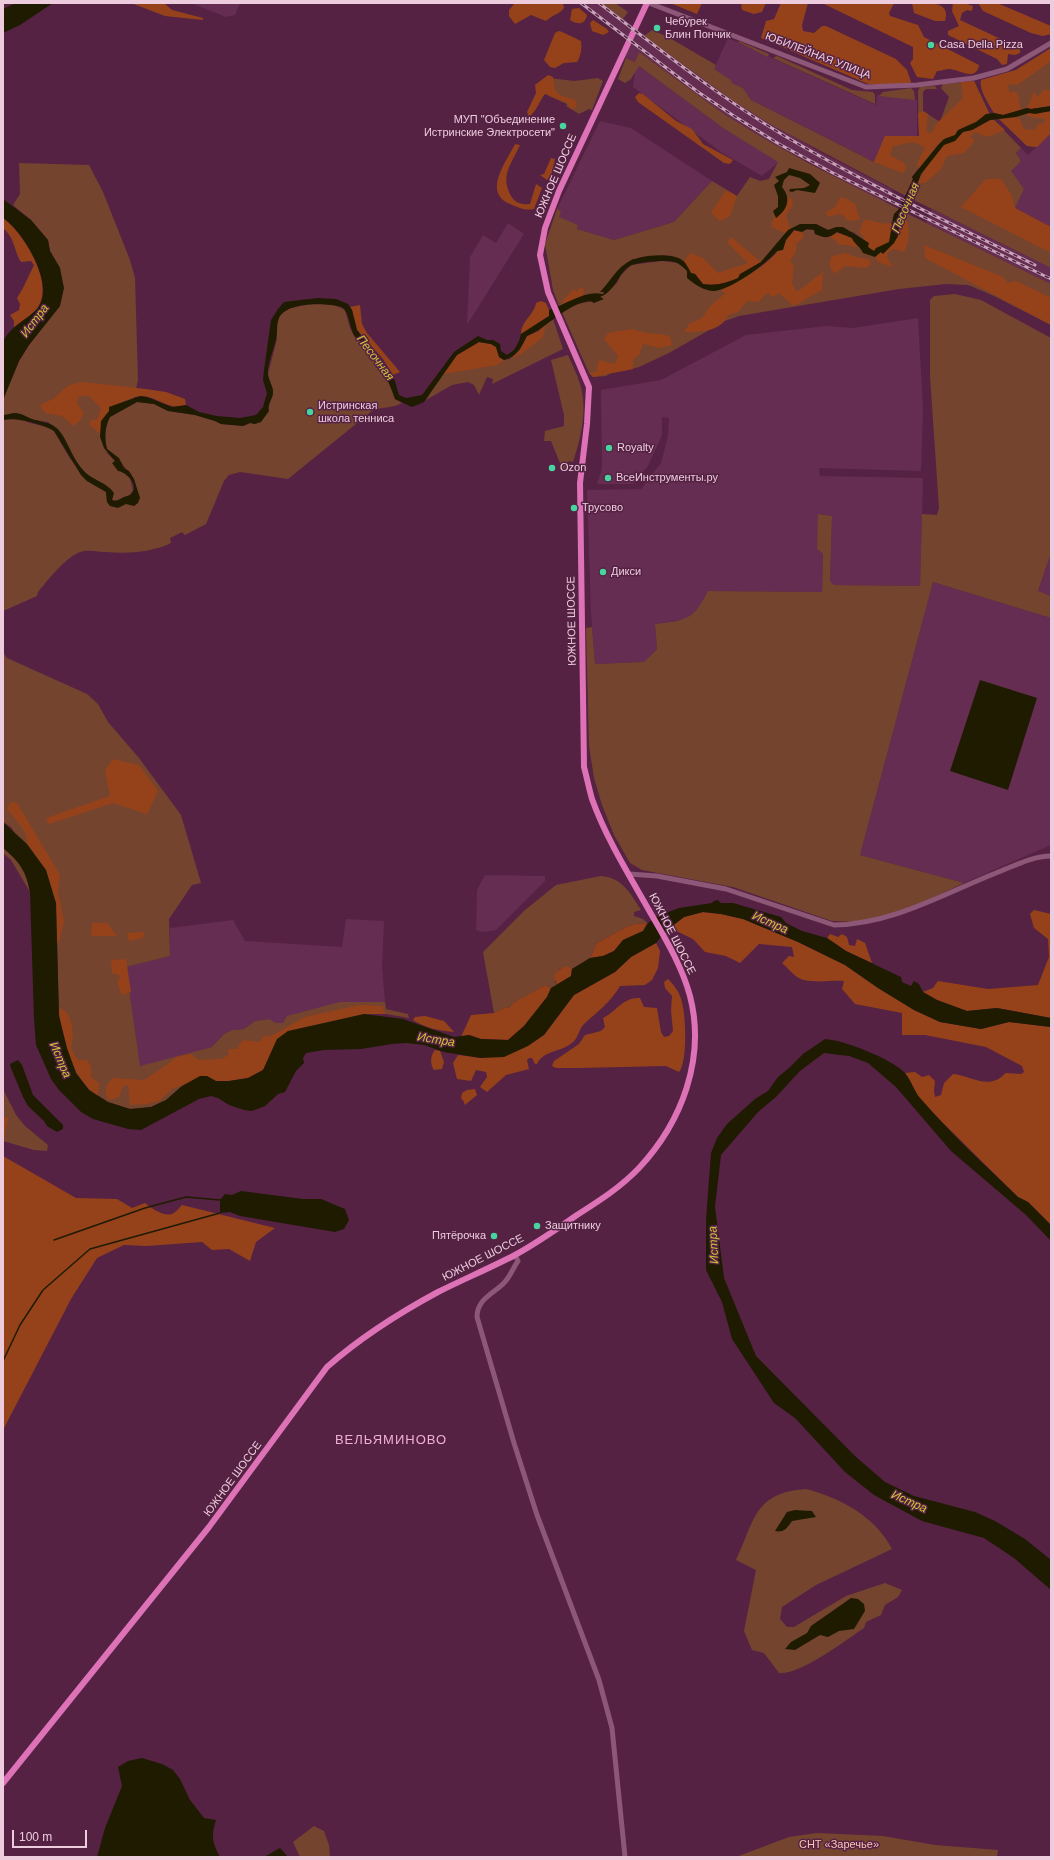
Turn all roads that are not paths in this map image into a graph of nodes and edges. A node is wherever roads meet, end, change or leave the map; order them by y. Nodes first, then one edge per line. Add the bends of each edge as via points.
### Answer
1 (647, 4) edge
2 (1051, 43) edge
3 (1051, 856) edge
4 (629, 874) junction
5 (515, 1255) junction
6 (3, 1783) edge
7 (624, 1857) edge

1 - 2 street, ЮБИЛЕЙНАЯ УЛИЦА via 866,87 916,85 974,78 1007,69
1 - 4 main road, ЮЖНОЕ ШОССЕ via 610,78 552,208 540,255 548,292 589,387 580,483 584,767 592,798
3 - 4 street via 1031,859 900,913 851,924 834,925 726,889 657,876
4 - 5 main road, ЮЖНОЕ ШОССЕ via 670,948 690,995 696,1032 691,1074 668,1128 649,1156 622,1184
5 - 6 main road, ЮЖНОЕ ШОССЕ via 401,1313 350,1347 327,1367 210,1527
5 - 7 street via 518,1261 508,1279 480,1302 478,1317 537,1515 599,1680 610,1721 619,1787

